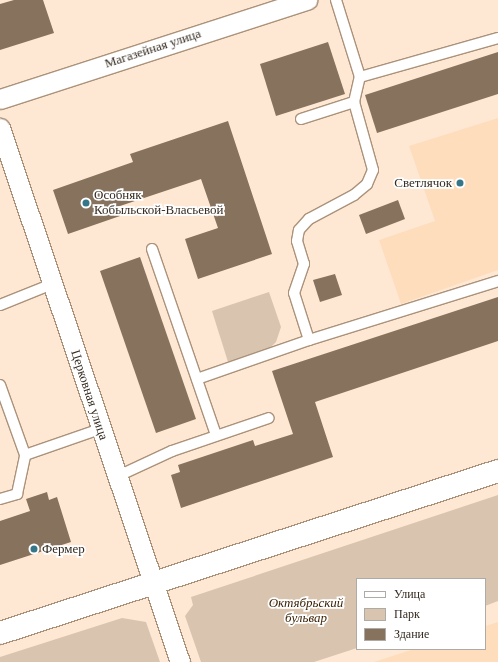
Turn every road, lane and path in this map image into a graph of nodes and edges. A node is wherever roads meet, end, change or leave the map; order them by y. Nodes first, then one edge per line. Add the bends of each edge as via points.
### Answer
1 (307, 0) edge
2 (336, 0) edge
3 (498, 38) edge
4 (360, 77) junction
5 (0, 99) edge
6 (354, 102) junction
7 (301, 119) dead end
8 (0, 128) edge
9 (152, 249) dead end
10 (498, 281) edge
11 (52, 284) junction
12 (0, 305) edge
13 (309, 340) junction
14 (197, 379) junction
15 (0, 385) edge
16 (269, 418) dead end
17 (100, 429) junction
18 (216, 435) junction
19 (25, 454) junction
20 (498, 471) edge
21 (116, 477) junction
22 (0, 499) edge
23 (151, 584) junction
24 (0, 633) edge
25 (180, 662) edge

1 - 5 street, Магазейная улица
2 - 4 lane
3 - 4 lane
4 - 6 lane
6 - 7 lane
6 - 13 lane via 373,170 367,184 354,195 309,219 299,230 297,240 304,264 294,293
8 - 11 street, Церковная улица
9 - 14 lane
10 - 13 lane
11 - 12 lane
11 - 17 street, Церковная улица
13 - 14 lane
14 - 18 lane
15 - 19 lane
16 - 18 lane
17 - 19 lane
17 - 21 street, Церковная улица
18 - 21 lane
19 - 22 lane via 17,494
20 - 23 main road
21 - 23 street, Церковная улица
23 - 24 main road
23 - 25 street, Церковная улица

